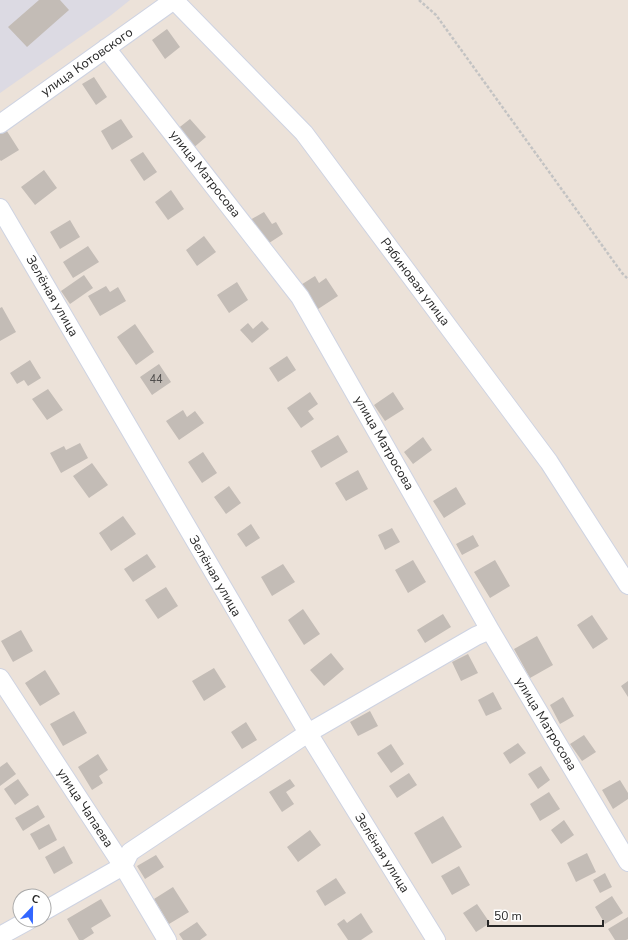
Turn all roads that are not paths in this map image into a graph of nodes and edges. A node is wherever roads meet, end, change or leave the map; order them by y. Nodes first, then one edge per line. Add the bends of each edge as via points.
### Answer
1 (174, 0) edge
2 (106, 48) junction
3 (0, 124) edge
4 (0, 208) edge
5 (628, 585) edge
6 (490, 630) junction
7 (0, 678) edge
8 (308, 733) junction
9 (628, 862) edge
10 (124, 866) junction
11 (52, 906) edge
12 (14, 928) edge
13 (0, 936) edge
14 (167, 940) edge
15 (436, 940) edge

1 - 2 street, улица Котовского
1 - 5 street, Рябиновая улица via 304,133 549,462
2 - 3 street, улица Котовского
2 - 6 street, улица Матросова via 300,297
4 - 8 street, Зелёная улица
6 - 8 street
6 - 9 street, улица Матросова
7 - 10 street, улица Чапаева
8 - 10 street via 130,852
8 - 15 street, Зелёная улица
10 - 11 street
10 - 14 street, улица Чапаева
12 - 13 street

